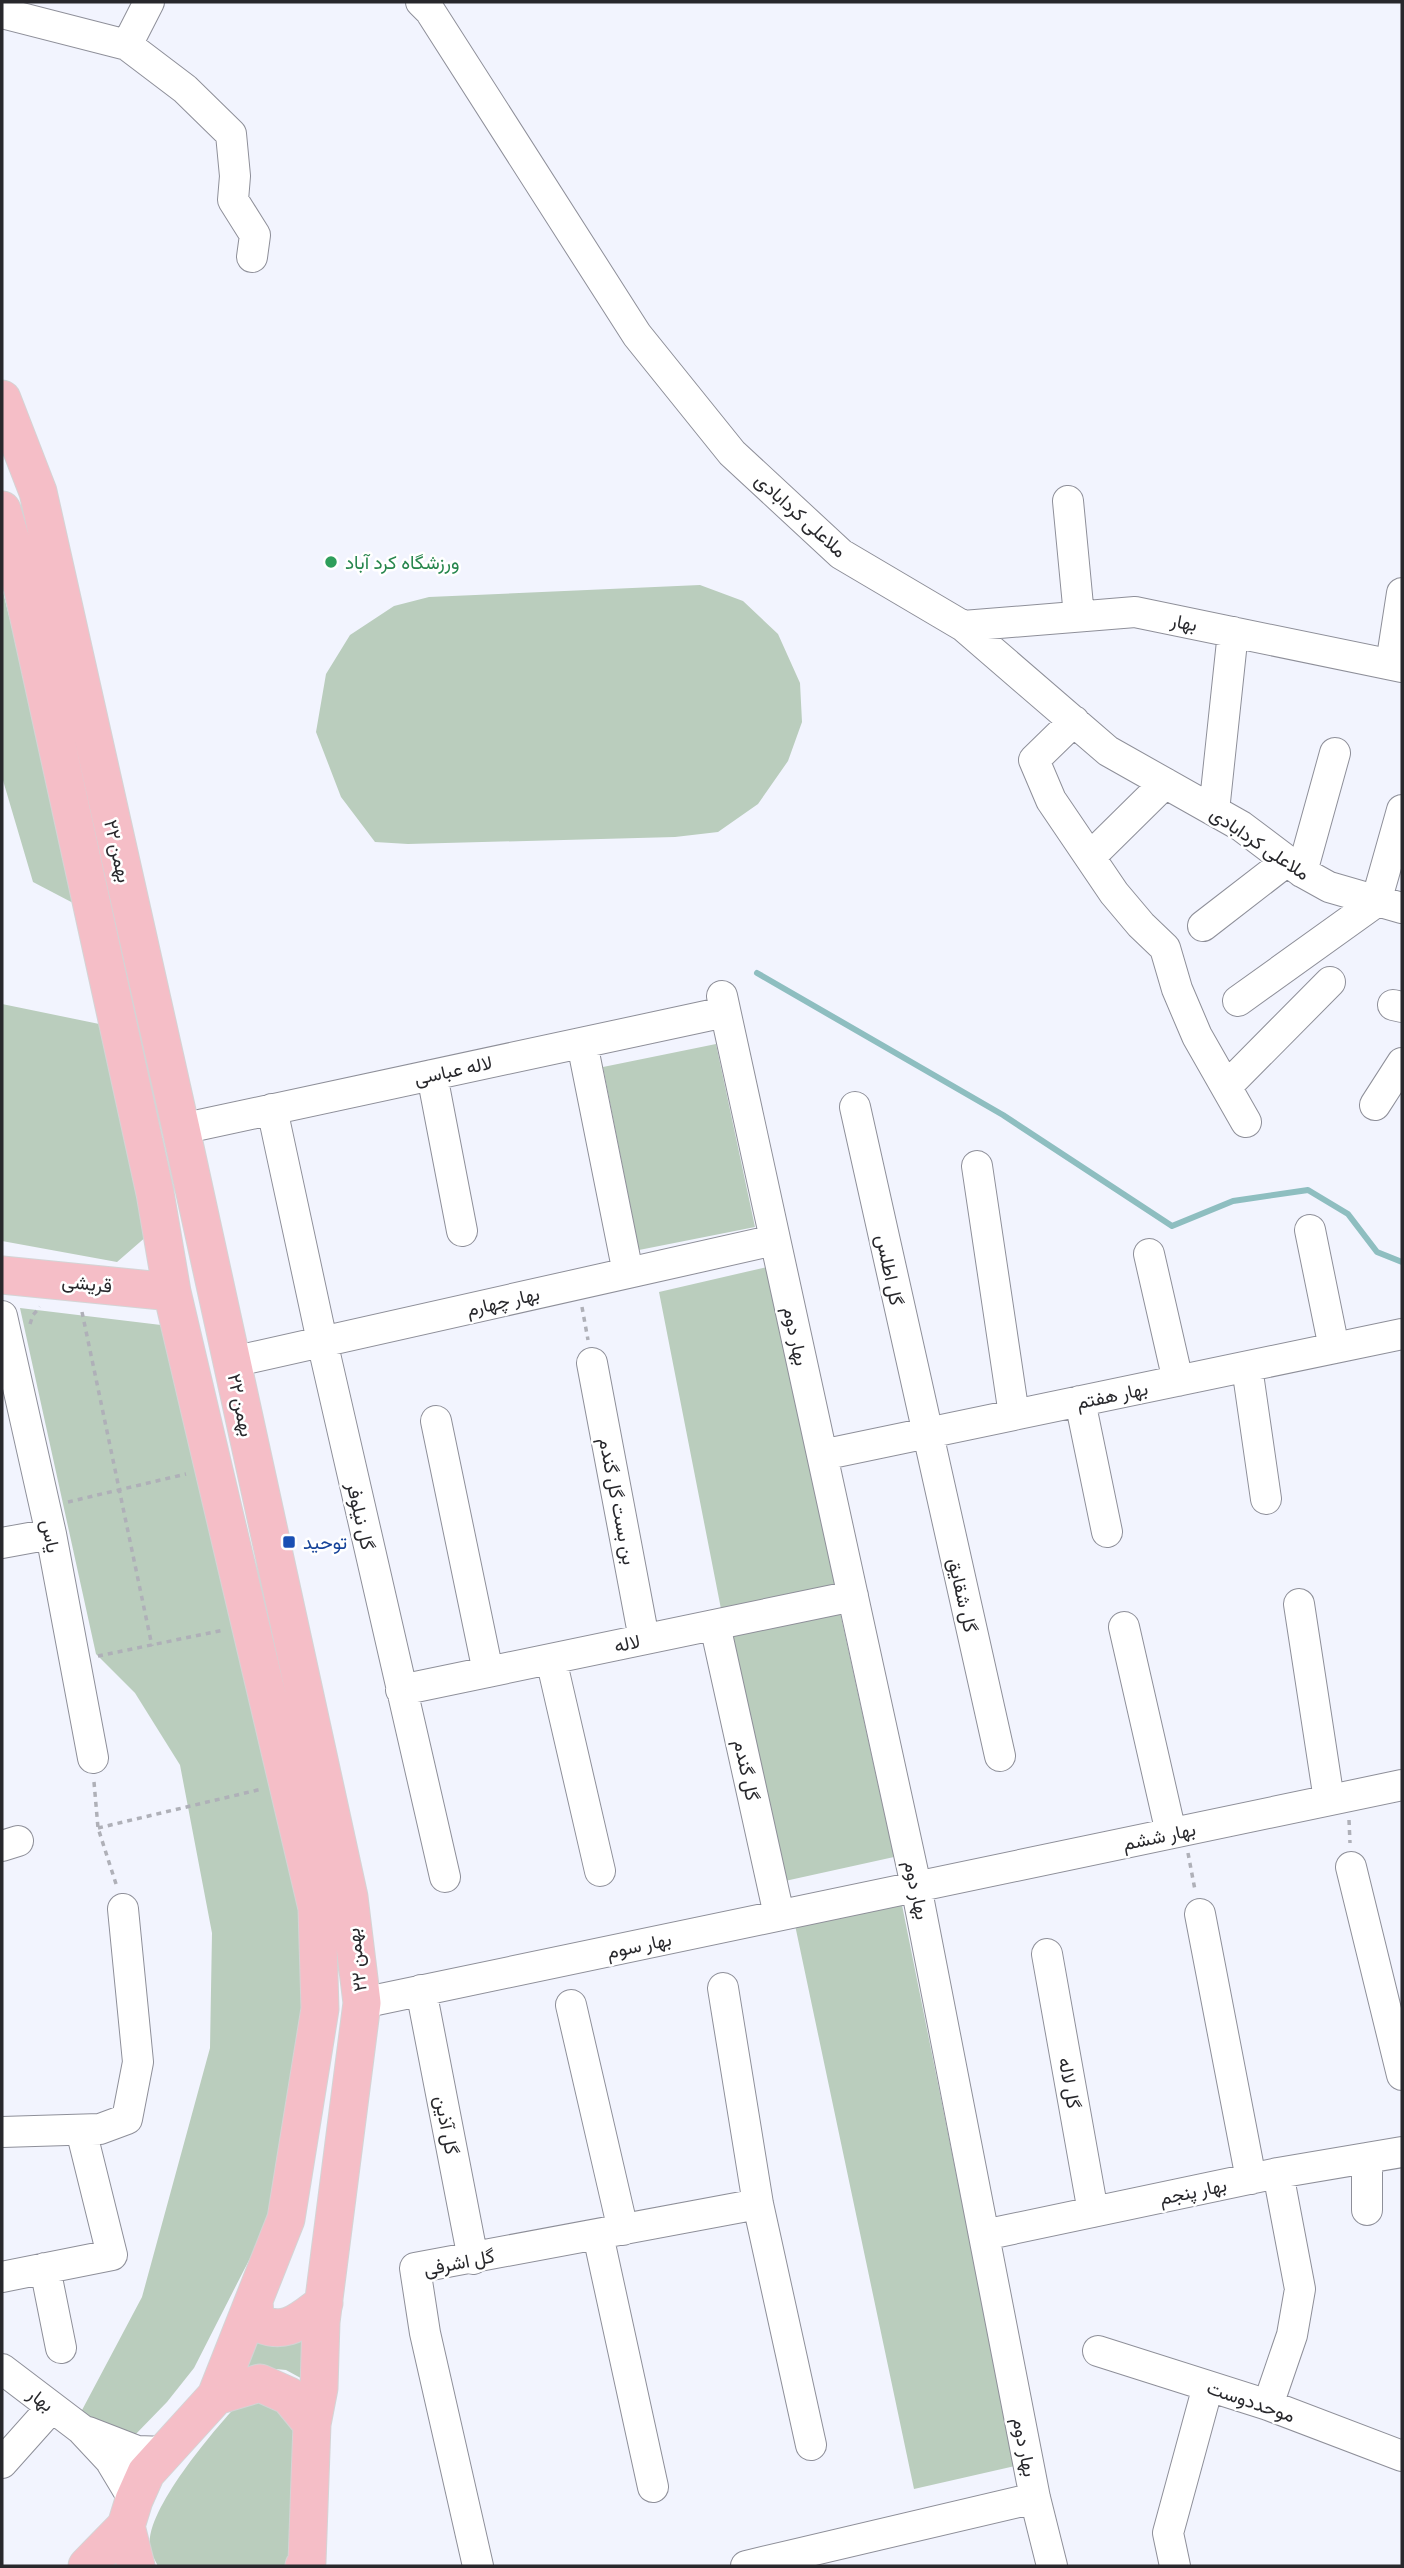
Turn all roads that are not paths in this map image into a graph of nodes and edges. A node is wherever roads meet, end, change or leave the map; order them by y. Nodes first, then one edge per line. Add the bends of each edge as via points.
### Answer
1 (149, 2) edge
2 (421, 2) edge
3 (2, 13) edge
4 (127, 45) junction
5 (252, 257) dead end
6 (2, 399) edge
7 (16, 476) edge
8 (1068, 501) dead end
9 (2, 510) edge
10 (1402, 593) edge
11 (1079, 616) junction
12 (963, 626) junction
13 (1233, 632) junction
14 (1397, 666) edge
15 (1074, 722) junction
16 (1335, 753) dead end
17 (1165, 783) junction
18 (1402, 810) edge
19 (1214, 811) junction
20 (1090, 857) junction
21 (1294, 866) junction
22 (1389, 905) edge
23 (1203, 926) dead end
24 (1330, 982) dead end
25 (1238, 1001) dead end
26 (723, 1004) joint
27 (582, 1043) junction
28 (1402, 1063) edge
29 (432, 1075) junction
30 (1226, 1087) junction
31 (1376, 1105) dead end
32 (855, 1107) dead end
33 (272, 1109) junction
34 (1246, 1122) dead end
35 (181, 1129) junction
36 (977, 1166) dead end
37 (1310, 1230) dead end
38 (462, 1231) dead end
39 (775, 1240) junction
40 (1149, 1254) dead end
41 (628, 1273) junction
42 (2, 1275) edge
43 (173, 1292) junction
44 (15, 1321) edge
45 (1402, 1334) edge
46 (322, 1341) junction
47 (1334, 1349) junction
48 (232, 1362) junction
49 (592, 1363) road end
50 (1247, 1367) junction
51 (1178, 1381) junction
52 (1080, 1401) junction
53 (1014, 1415) junction
54 (436, 1422) dead end
55 (926, 1434) junction
56 (822, 1455) junction
57 (1266, 1499) dead end
58 (48, 1521) junction
59 (1107, 1532) dead end
60 (2, 1543) edge
61 (853, 1596) junction
62 (1300, 1604) dead end
63 (715, 1625) junction
64 (1124, 1627) dead end
65 (643, 1639) junction
66 (551, 1659) junction
67 (488, 1672) junction
68 (401, 1690) junction
69 (1000, 1756) dead end
70 (93, 1758) road end
71 (1402, 1785) edge
72 (1338, 1798) junction
73 (1177, 1832) junction
74 (1352, 1867) road end
75 (600, 1871) dead end
76 (445, 1877) dead end
77 (916, 1886) junction
78 (124, 1909) road end
79 (1200, 1914) road end
80 (779, 1915) junction
81 (1047, 1954) dead end
82 (723, 1988) dead end
83 (421, 1990) junction
84 (362, 2003) junction
85 (571, 2005) dead end
86 (1402, 2075) edge
87 (81, 2130) junction
88 (2, 2132) edge
89 (1402, 2152) edge
90 (1367, 2158) junction
91 (1265, 2176) junction
92 (758, 2204) junction
93 (1367, 2210) dead end
94 (1093, 2212) junction
95 (610, 2232) junction
96 (984, 2235) junction
97 (473, 2259) junction
98 (45, 2269) junction
99 (2, 2277) edge
100 (254, 2300) junction
101 (324, 2302) junction
102 (61, 2348) dead end
103 (1098, 2351) dead end
104 (2, 2369) edge
105 (1208, 2386) junction
106 (216, 2396) junction
107 (1268, 2405) junction
108 (52, 2407) junction
109 (312, 2424) junction
110 (81, 2430) junction
111 (811, 2445) dead end
112 (166, 2452) junction
113 (1402, 2456) edge
114 (2, 2463) edge
115 (653, 2487) dead end
116 (1035, 2498) junction
117 (130, 2512) junction
118 (306, 2565) edge
119 (87, 2566) edge
120 (136, 2566) edge
121 (478, 2566) edge
122 (746, 2566) edge
123 (1052, 2566) edge
124 (1175, 2566) edge

1 - 4 street
2 - 12 street, ملاعلی کردابادی via 636,335 732,453 841,554
3 - 4 street
4 - 5 street via 185,89 230,134 233,200 255,235
6 - 7 main road, ۲۲ بهمن
7 - 35 main road, ۲۲ بهمن via 41,506
8 - 11 street
9 - 43 main road, ۲۲ بهمن via 152,1179
10 - 14 street
11 - 12 street, بهار
11 - 13 street, بهار via 1135,612
12 - 15 street, ملاعلی کردابادی
13 - 14 street, بهار
13 - 19 street
15 - 17 street, ملاعلی کردابادی via 1108,751
15 - 20 street via 1034,760 1051,800
16 - 21 street
17 - 19 street, ملاعلی کردابادی
17 - 20 street
18 - 22 street
19 - 21 street, ملاعلی کردابادی
20 - 30 street via 1127,909 1165,948 1197,1037
21 - 22 street, ملاعلی کردابادی via 1329,887
21 - 23 street
22 - 25 street
24 - 30 street
26 - 27 street, لاله عباسی
26 - 39 street, بهار دوم
27 - 29 street, لاله عباسی
27 - 41 street
28 - 31 street
29 - 33 street, لاله عباسی
29 - 38 street
30 - 34 street
32 - 55 street, گل اطلس
33 - 35 street, لاله عباسی
33 - 46 street, گل نیلوفر
35 - 48 main road, ۲۲ بهمن
36 - 53 street
37 - 47 street
39 - 41 street, بهار چهارم
39 - 56 street, بهار دوم
40 - 51 street
41 - 46 street, بهار چهارم
42 - 43 main road, قریشی
43 - 100 main road, ۲۲ بهمن via 317,1908 320,2009 286,2219
44 - 58 street, یاس
45 - 47 street, بهار هفتم
46 - 48 street, بهار چهارم
46 - 68 street, گل نیلوفر
47 - 50 street, بهار هفتم
48 - 84 main road, ۲۲ بهمن via 349,1897
49 - 65 street, بن بست گل گندم
50 - 51 street, بهار هفتم
50 - 57 street
51 - 52 street, بهار هفتم
52 - 53 street, بهار هفتم
52 - 59 street
53 - 55 street, بهار هفتم
54 - 67 street
55 - 56 street, بهار هفتم
55 - 69 street, گل شقایق
56 - 61 street, بهار دوم
58 - 60 street
58 - 70 street, یاس
61 - 63 street, لاله
61 - 77 street, بهار دوم
62 - 72 street
63 - 65 street, لاله
63 - 80 street, گل گندم
64 - 73 street
65 - 66 street, لاله
66 - 67 street, لاله
66 - 75 street
67 - 68 street, لاله
68 - 76 street, گل نیلوفر
71 - 72 street, بهار ششم
72 - 73 street, بهار ششم
73 - 77 street, بهار ششم
74 - 86 street
77 - 80 street, بهار سوم
77 - 96 street, بهار دوم
78 - 87 street via 138,2062 128,2119
79 - 91 street
80 - 83 street, بهار سوم
81 - 94 street, گل لاله
82 - 92 street
83 - 84 street, بهار سوم
83 - 97 street, گل آذین
84 - 101 main road, ۲۲ بهمن
85 - 95 street
87 - 88 street
87 - 98 street via 112,2255
89 - 90 street, بهار پنجم
90 - 91 street, بهار پنجم
90 - 93 street
91 - 94 street, بهار پنجم
91 - 107 street via 1300,2289 1292,2335
92 - 95 street, گل اشرفی
92 - 111 street
94 - 96 street, بهار پنجم
95 - 97 street, گل اشرفی
95 - 115 street
96 - 116 street, بهار دوم
97 - 121 street, گل اشرفی via 415,2268 425,2333
98 - 99 street
98 - 102 street
100 - 101 main road via 255,2321 282,2329 299,2323
100 - 106 main road, ۲۲ بهمن
101 - 109 main road, ۲۲ بهمن
103 - 105 street, موحددوست
104 - 108 street, بهار
105 - 107 street, موحددوست
105 - 124 street via 1168,2533
106 - 109 main road via 260,2383 289,2396
106 - 112 main road
107 - 113 street, موحددوست
108 - 110 street, بهار
108 - 114 street
109 - 118 main road, ۲۲ بهمن
110 - 112 street via 136,2451
110 - 117 street via 110,2460
112 - 117 main road via 146,2473
116 - 122 street, بهار دوم
116 - 123 street
117 - 119 main road
117 - 120 main road

